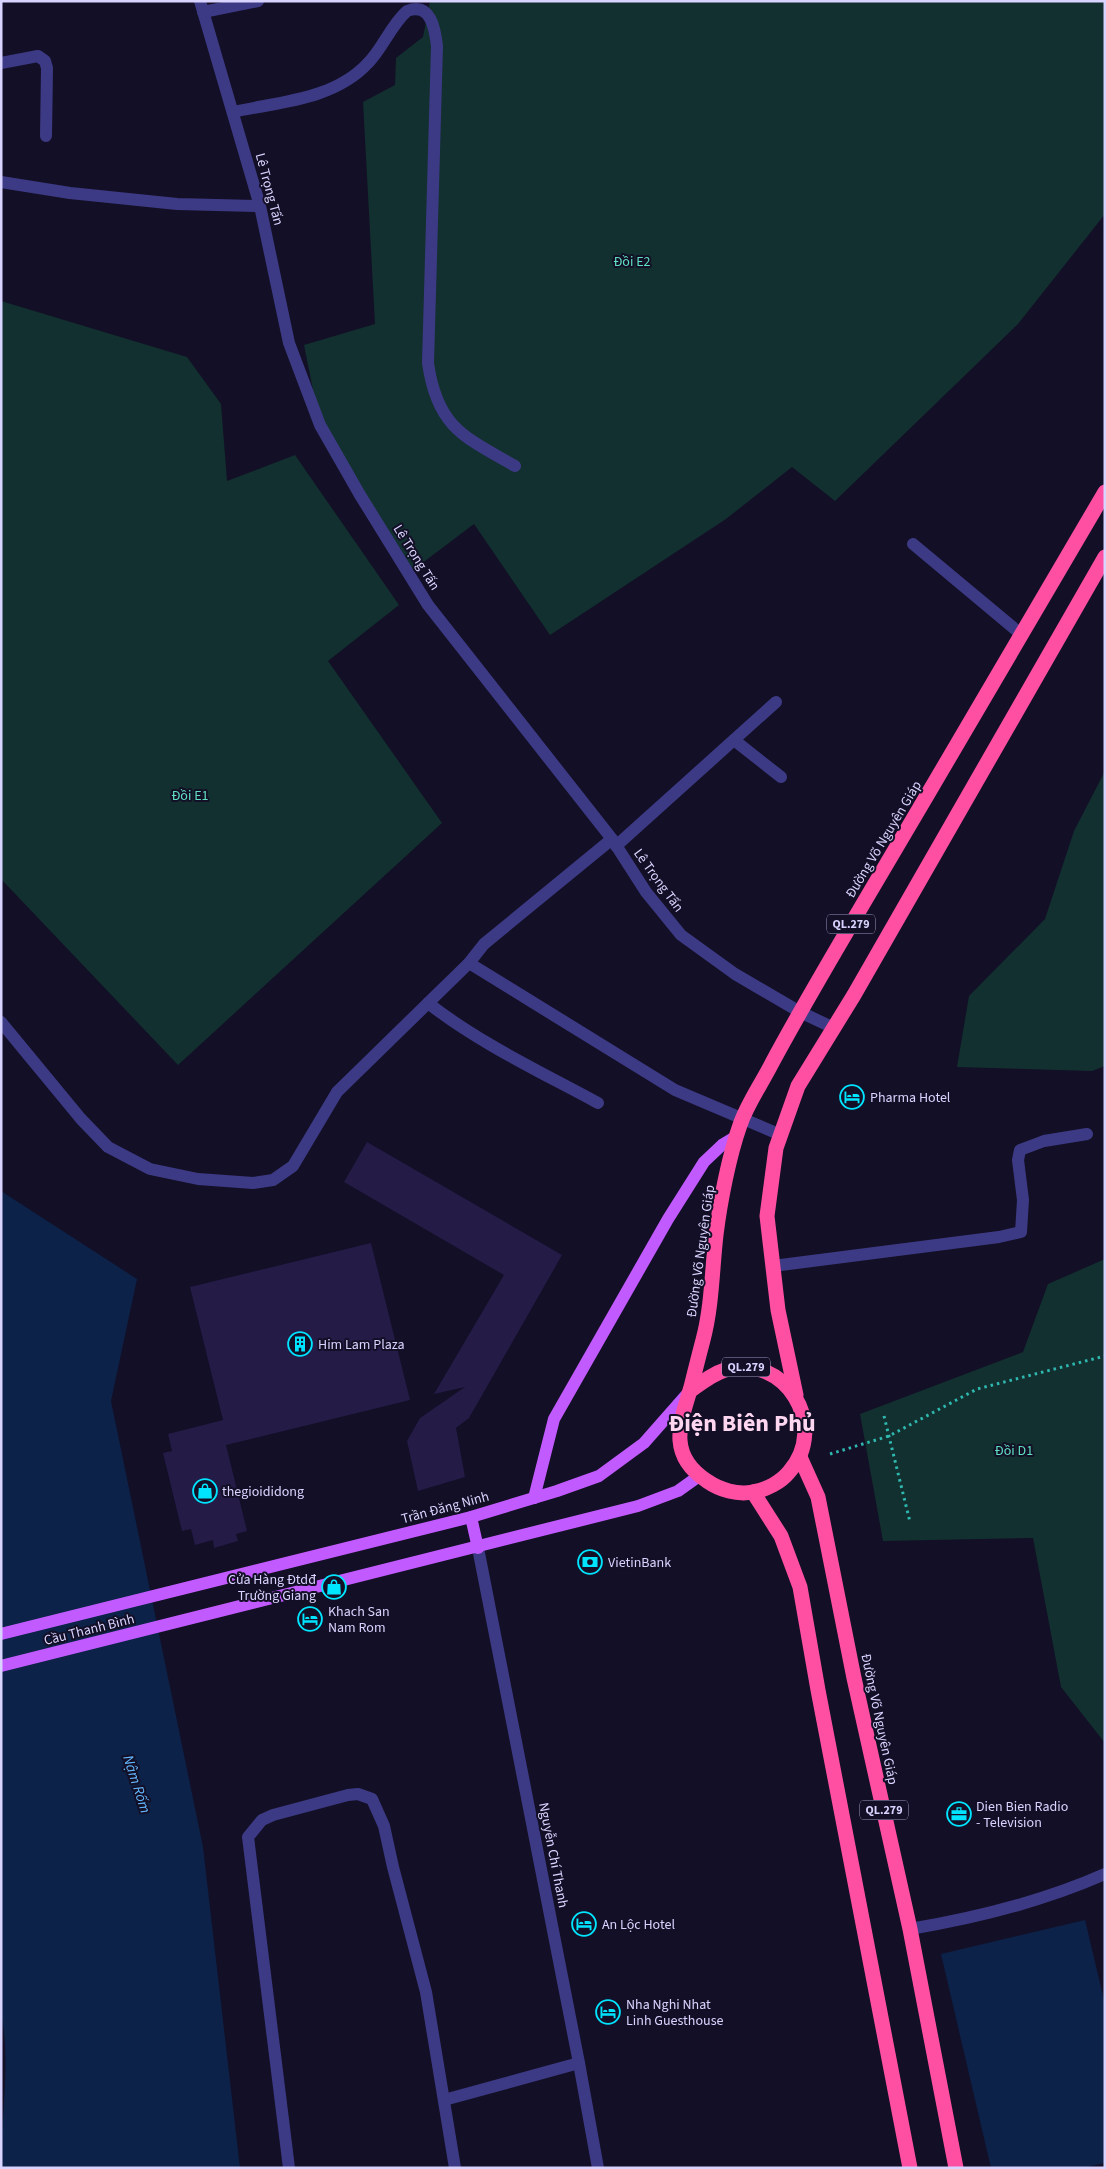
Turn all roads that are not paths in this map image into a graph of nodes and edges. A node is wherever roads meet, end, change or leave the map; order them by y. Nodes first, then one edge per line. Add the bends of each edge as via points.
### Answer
1 (258, 1) edge
2 (202, 7) edge
3 (1, 63) edge
4 (233, 112) junction
5 (46, 136) dead end
6 (1, 182) edge
7 (260, 206) junction
8 (515, 466) dead end
9 (1105, 492) edge
10 (913, 544) dead end
11 (1105, 556) edge
12 (1022, 635) junction
13 (776, 702) dead end
14 (734, 740) junction
15 (781, 777) dead end
16 (614, 842) junction
17 (469, 963) junction
18 (428, 1003) junction
19 (800, 1012) junction
20 (1, 1022) edge
21 (834, 1028) junction
22 (598, 1104) dead end
23 (742, 1120) junction
24 (781, 1134) junction
25 (1087, 1134) dead end
26 (737, 1136) junction
27 (773, 1266) junction
28 (690, 1391) junction
29 (797, 1399) junction
30 (800, 1457) junction
31 (699, 1476) junction
32 (753, 1492) junction
33 (534, 1498) junction
34 (471, 1517) junction
35 (478, 1548) junction
36 (176, 1591) joint
37 (1, 1634) edge
38 (1, 1666) edge
39 (1105, 1874) edge
40 (910, 1929) junction
41 (579, 2063) junction
42 (444, 2100) junction
43 (289, 2168) edge
44 (455, 2168) edge
45 (598, 2168) edge
46 (910, 2168) edge
47 (956, 2168) edge

1 - 2 street
2 - 4 street, Lê Trọng Tấn
3 - 5 street via 38,56 45,61 48,68
4 - 7 street, Lê Trọng Tấn
4 - 8 street via 312,96 342,84 367,64 407,11 419,9 428,14 437,46 428,363 431,382 444,414 466,439
6 - 7 street via 70,194 177,204
7 - 16 street, Lê Trọng Tấn via 289,342 320,425 428,604
9 - 12 highway, Đường Võ Nguyên Giáp / QL.279
10 - 12 street
11 - 21 highway, QL.279
12 - 19 highway, Đường Võ Nguyên Giáp / QL.279
13 - 14 street
14 - 15 street
14 - 16 street
16 - 17 street via 484,944
16 - 19 street, Lê Trọng Tấn via 646,892 681,935 735,974
17 - 18 street
17 - 23 street via 675,1090
18 - 20 street via 337,1092 293,1166 273,1180 253,1183 198,1179 150,1169 108,1147
18 - 22 street via 478,1037
19 - 21 street, Lê Trọng Tấn
19 - 23 highway, Đường Võ Nguyên Giáp / QL.279
21 - 24 highway, QL.279 via 798,1086
23 - 24 street
23 - 26 highway, Đường Võ Nguyên Giáp / QL.279
24 - 27 highway, QL.279 via 776,1148 767,1216
25 - 27 street via 1044,1141 1020,1150 1021,1232
26 - 28 highway, Đường Võ Nguyên Giáp / QL.279 via 716,1232 707,1323
26 - 33 main road via 704,1162 554,1418
27 - 29 highway, QL.279 via 778,1310
28 - 29 highway, QL.279 via 708,1377 728,1369 748,1367 768,1372 785,1383
28 - 31 highway, QL.279 via 679,1425 680,1444 687,1462
28 - 33 main road, Trần Đăng Ninh via 644,1443 599,1476
29 - 30 highway, QL.279 via 804,1418 805,1438
30 - 32 highway, QL.279 via 772,1486
30 - 40 highway, Đường Võ Nguyên Giáp / QL.279 via 818,1497
31 - 32 highway, QL.279 via 715,1487 733,1492
31 - 35 main road via 678,1490 638,1506
32 - 46 highway, QL.279 via 781,1536 800,1588
33 - 34 main road, Trần Đăng Ninh
34 - 35 main road
34 - 36 main road, Trần Đăng Ninh
35 - 38 main road, Cầu Thanh Bình
35 - 41 street, Nguyễn Chí Thanh
36 - 37 main road, Cầu Thanh Bình
39 - 40 street via 1075,1887 968,1918
40 - 47 highway, Đường Võ Nguyên Giáp / QL.279
41 - 42 street
41 - 45 street, Nguyễn Chí Thanh
42 - 43 street via 426,1992 384,1826 372,1798 348,1795 273,1815 262,1820 248,1837
42 - 44 street

